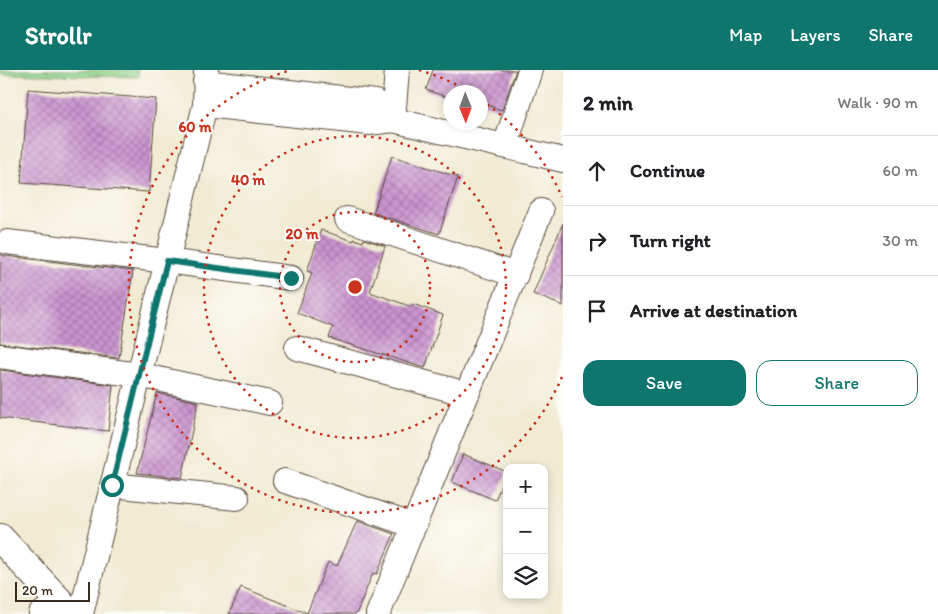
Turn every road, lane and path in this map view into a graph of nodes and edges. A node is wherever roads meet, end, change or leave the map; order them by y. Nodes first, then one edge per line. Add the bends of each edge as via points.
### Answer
1 (397, 70) edge
2 (530, 70) edge
3 (206, 76) edge
4 (205, 105) junction
5 (393, 120) junction
6 (505, 146) junction
7 (563, 160) edge
8 (541, 211) dead end
9 (347, 219) dead end
10 (7, 242) dead end
11 (167, 261) junction
12 (516, 274) junction
13 (291, 278) dead end
14 (297, 348) dead end
15 (0, 356) edge
16 (139, 375) junction
17 (467, 394) junction
18 (270, 403) dead end
19 (285, 481) dead end
20 (112, 485) junction
21 (237, 498) dead end
22 (414, 526) junction
23 (0, 538) edge
24 (63, 611) edge
25 (378, 614) edge

1 - 5 street
2 - 6 street
3 - 4 street
3 - 5 street via 375,102
4 - 5 street via 369,123
4 - 11 street
5 - 6 street
6 - 7 street
8 - 12 street
9 - 12 street
10 - 11 street
11 - 13 street
11 - 16 street
12 - 17 street
14 - 17 street
15 - 16 street
16 - 18 street
16 - 20 street
17 - 22 street
19 - 22 street
20 - 21 street
20 - 24 street
22 - 25 street
23 - 24 street

